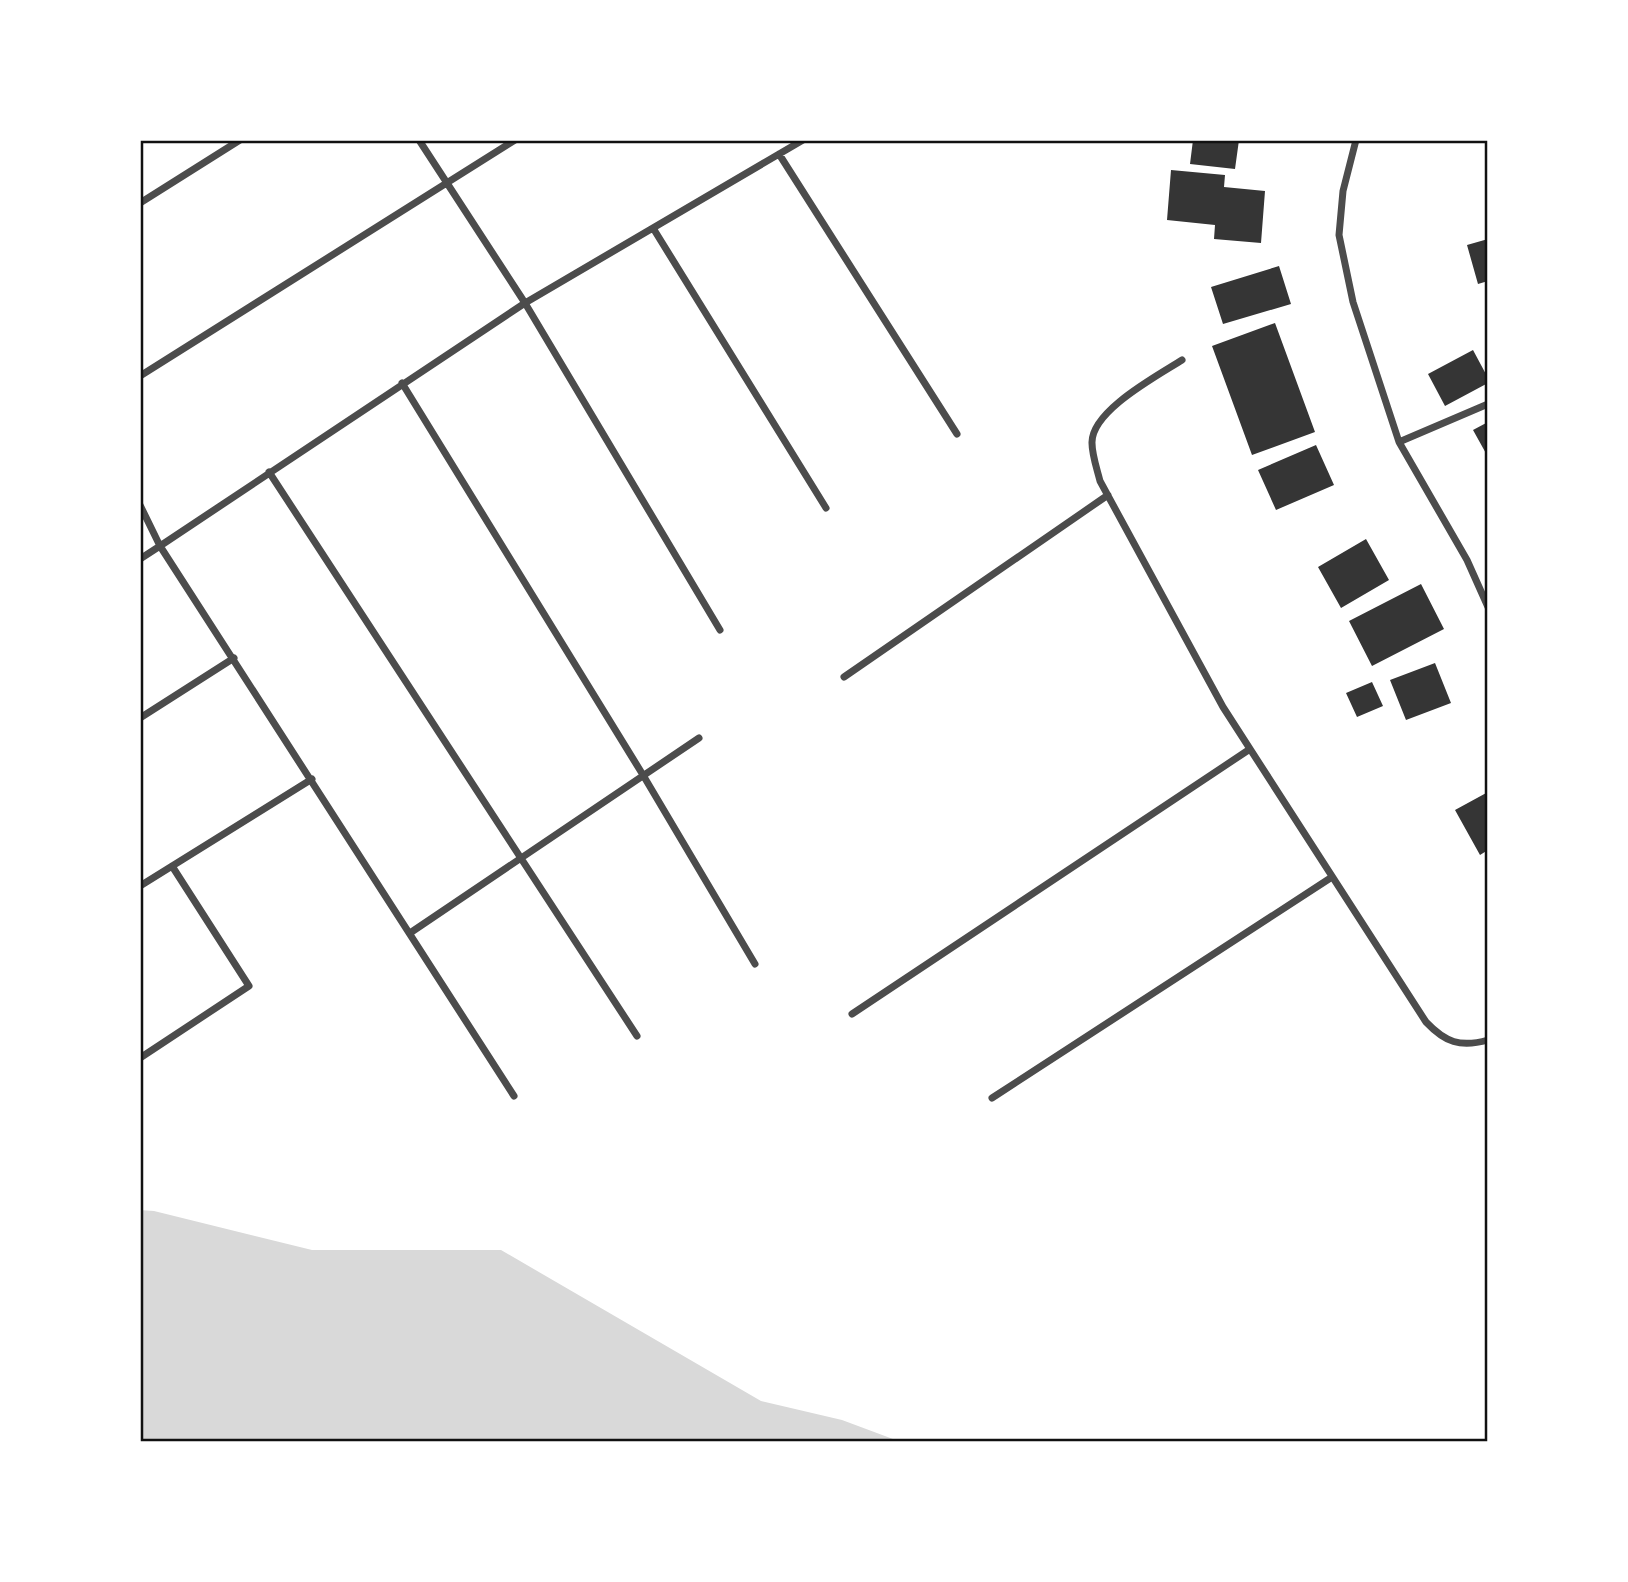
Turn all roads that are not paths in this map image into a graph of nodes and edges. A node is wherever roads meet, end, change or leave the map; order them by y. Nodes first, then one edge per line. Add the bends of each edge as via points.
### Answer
1 (240, 140) edge
2 (419, 140) edge
3 (515, 140) edge
4 (803, 140) edge
5 (1356, 140) edge
6 (779, 154) junction
7 (446, 183) junction
8 (140, 203) edge
9 (653, 228) junction
10 (525, 303) junction
11 (1182, 360) dead end
12 (140, 376) edge
13 (402, 383) junction
14 (1488, 404) edge
15 (957, 434) dead end
16 (1399, 442) junction
17 (269, 472) junction
18 (1108, 495) junction
19 (140, 505) edge
20 (826, 508) dead end
21 (160, 546) junction
22 (140, 559) edge
23 (1488, 607) edge
24 (720, 630) dead end
25 (234, 658) junction
26 (844, 677) dead end
27 (140, 718) edge
28 (699, 738) dead end
29 (1250, 749) junction
30 (643, 775) junction
31 (312, 779) junction
32 (521, 857) junction
33 (172, 866) junction
34 (1332, 877) junction
35 (140, 886) edge
36 (410, 933) junction
37 (755, 964) dead end
38 (852, 1014) dead end
39 (637, 1036) dead end
40 (1488, 1040) edge
41 (140, 1058) edge
42 (514, 1096) dead end
43 (992, 1098) dead end

1 - 8 street
2 - 7 street
3 - 7 street
4 - 6 street
5 - 16 street via 1343,191 1339,235 1353,302
6 - 9 street
6 - 15 street
7 - 10 street
7 - 12 street
9 - 10 street
9 - 20 street
10 - 13 street
10 - 24 street
11 - 18 street via 1110,409 1098,424 1091,442
13 - 17 street
13 - 30 street
14 - 16 street
16 - 23 street via 1467,560
17 - 21 street
17 - 32 street
18 - 26 street
18 - 29 street
19 - 21 street
21 - 22 street
21 - 25 street
25 - 27 street
25 - 31 street
28 - 30 street
29 - 34 street
29 - 38 street
30 - 32 street
30 - 37 street
31 - 33 street
31 - 36 street
32 - 36 street
32 - 39 street
33 - 35 street
33 - 41 street via 249,986
34 - 40 street via 1441,1038 1475,1044
34 - 43 street
36 - 42 street

